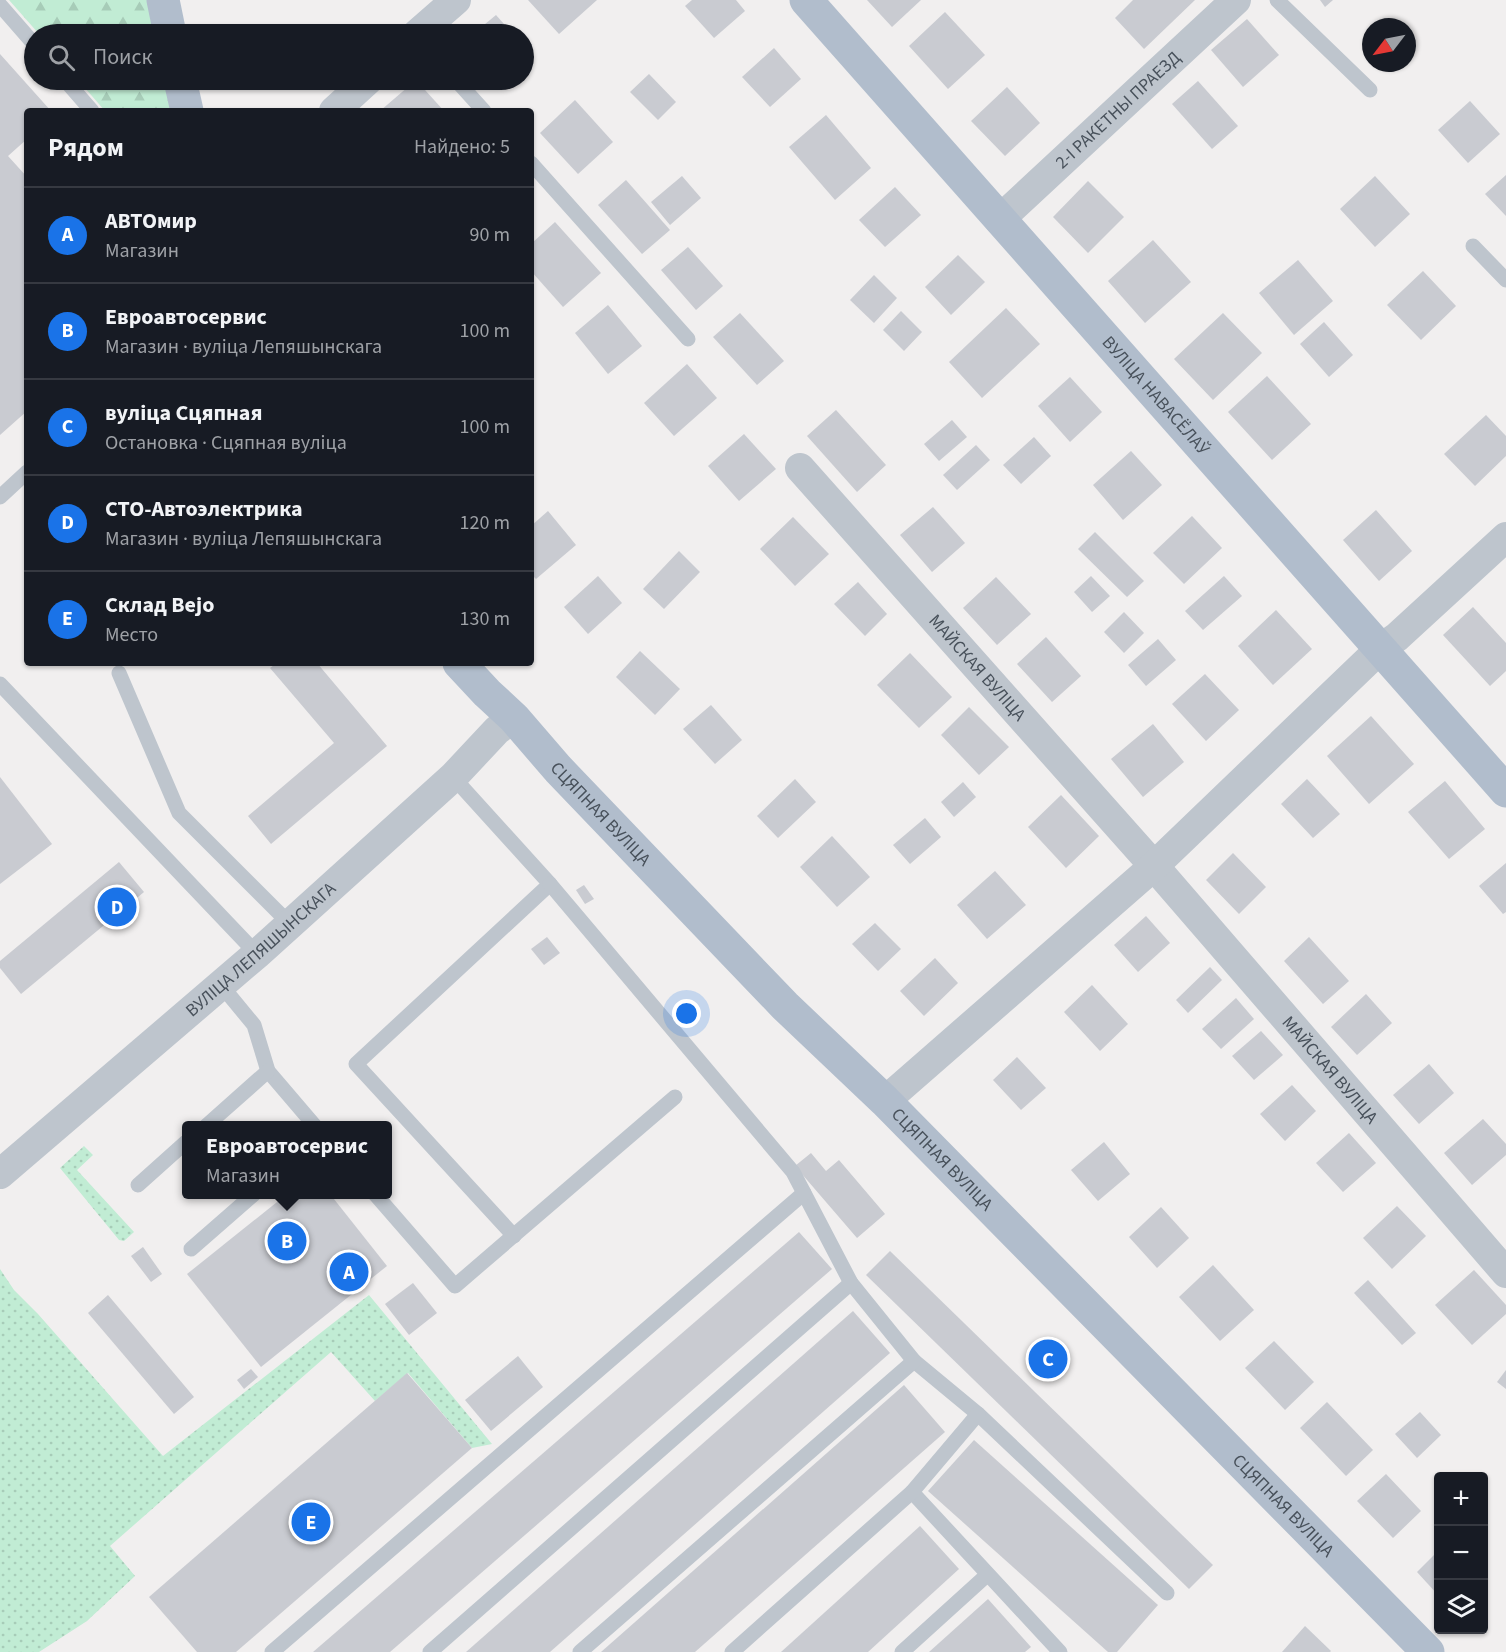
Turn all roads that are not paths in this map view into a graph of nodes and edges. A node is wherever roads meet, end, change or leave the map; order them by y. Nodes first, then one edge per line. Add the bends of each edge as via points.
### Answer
1 (163, 0) edge
2 (456, 0) edge
3 (806, 0) edge
4 (1236, 0) edge
5 (1277, 0) edge
6 (0, 4) edge
7 (168, 24) edge
8 (428, 24) edge
9 (24, 32) edge
10 (74, 90) edge
11 (182, 90) edge
12 (357, 90) edge
13 (465, 90) edge
14 (1370, 90) dead end
15 (89, 108) edge
16 (186, 108) edge
17 (337, 108) edge
18 (481, 108) edge
19 (534, 166) edge
20 (999, 220) junction
21 (1473, 246) dead end
22 (1506, 280) edge
23 (688, 339) dead end
24 (800, 468) dead end
25 (24, 475) edge
26 (0, 497) edge
27 (1506, 537) edge
28 (1380, 649) junction
29 (462, 666) edge
30 (119, 673) dead end
31 (0, 684) edge
32 (514, 718) junction
33 (453, 777) junction
34 (1506, 791) edge
35 (1154, 866) junction
36 (550, 884) junction
37 (290, 924) junction
38 (257, 954) junction
39 (221, 985) junction
40 (268, 1071) junction
41 (675, 1097) dead end
42 (885, 1101) junction
43 (211, 1121) edge
44 (312, 1121) edge
45 (182, 1146) edge
46 (0, 1174) edge
47 (138, 1185) dead end
48 (804, 1193) junction
49 (248, 1199) edge
50 (379, 1199) edge
51 (514, 1236) junction
52 (191, 1249) dead end
53 (1506, 1273) edge
54 (851, 1283) junction
55 (914, 1361) junction
56 (978, 1414) junction
57 (912, 1492) junction
58 (987, 1575) junction
59 (1167, 1593) dead end
60 (1053, 1650) edge
61 (272, 1652) edge
62 (430, 1652) edge
63 (580, 1652) edge
64 (732, 1652) edge
65 (902, 1652) edge
66 (1428, 1652) edge

1 - 7 main road
2 - 8 street
3 - 20 main road, ВУЛІЦА НАВАСЁЛАЎ
4 - 20 street, 2-І РАКЕТНЫ ПРАЕЗД
5 - 14 lane
6 - 9 lane
10 - 15 lane
11 - 16 main road
12 - 17 street
13 - 18 lane
19 - 23 lane
20 - 28 main road, ВУЛІЦА НАВАСЁЛАЎ
21 - 22 lane
24 - 35 street, МАЙСКАЯ ВУЛІЦА
25 - 26 lane
27 - 28 street
28 - 34 main road, ВУЛІЦА НАВАСЁЛАЎ
28 - 35 street
29 - 32 main road, СЦЯПНАЯ ВУЛІЦА
30 - 37 lane via 179,813
31 - 38 lane
32 - 33 street, ВУЛІЦА ЛЕПЯШЫНСКАГА via 497,730
32 - 42 main road, СЦЯПНАЯ ВУЛІЦА via 785,1006
33 - 36 lane
33 - 37 street, ВУЛІЦА ЛЕПЯШЫНСКАГА
35 - 42 street
35 - 53 street, МАЙСКАЯ ВУЛІЦА
36 - 48 lane via 793,1172
36 - 51 lane via 356,1064
37 - 38 street, ВУЛІЦА ЛЕПЯШЫНСКАГА
38 - 39 street, ВУЛІЦА ЛЕПЯШЫНСКАГА
39 - 40 lane via 254,1025
39 - 46 street, ВУЛІЦА ЛЕПЯШЫНСКАГА
40 - 43 lane
40 - 44 lane
41 - 51 lane
42 - 66 main road, СЦЯПНАЯ ВУЛІЦА
45 - 47 lane
48 - 54 lane
48 - 61 lane
49 - 52 lane
50 - 51 lane via 454,1287
54 - 55 lane
54 - 62 lane
55 - 56 lane
55 - 63 lane
56 - 57 lane
56 - 59 lane
57 - 58 lane
57 - 64 lane
58 - 60 lane
58 - 65 lane

